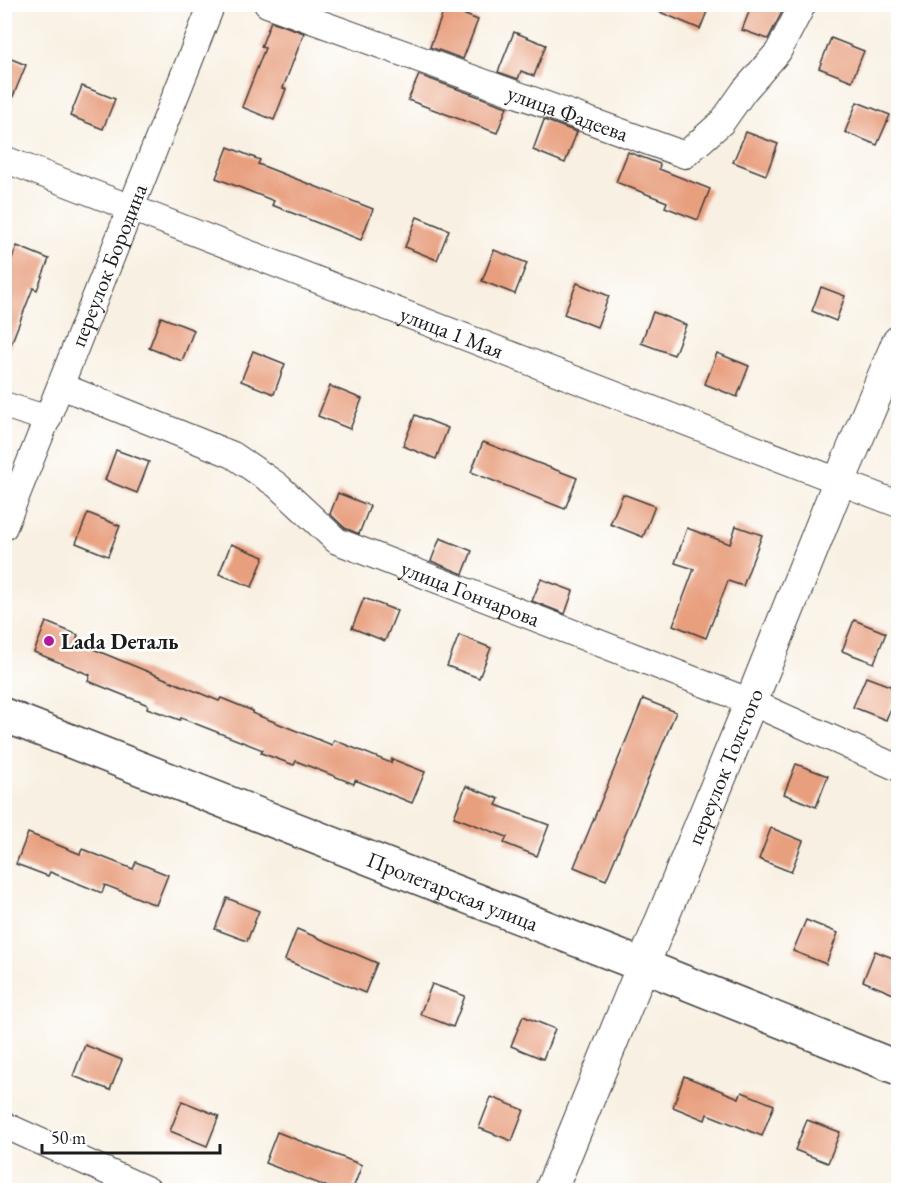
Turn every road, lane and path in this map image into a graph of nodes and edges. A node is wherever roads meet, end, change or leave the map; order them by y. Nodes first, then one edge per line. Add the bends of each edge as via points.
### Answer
1 (212, 4) edge
2 (267, 4) edge
3 (803, 4) edge
4 (4, 159) edge
5 (132, 209) junction
6 (898, 342) edge
7 (61, 386) junction
8 (4, 405) edge
9 (48, 418) junction
10 (839, 482) junction
11 (898, 504) edge
12 (4, 527) edge
13 (751, 702) junction
14 (4, 715) edge
15 (898, 768) edge
16 (644, 966) junction
17 (898, 1068) edge
18 (4, 1125) edge
19 (148, 1191) edge
20 (551, 1191) edge

1 - 5 street, переулок Бородина
2 - 3 street, улица Фадеева via 685,155 722,122 778,52
4 - 5 street, улица 1 Мая
5 - 7 street, переулок Бородина
5 - 10 street, улица 1 Мая
6 - 10 street, переулок Толстого
7 - 9 street, переулок Бородина
7 - 13 street, улица Гончарова via 233,455 277,485 337,541
8 - 9 street
9 - 12 street, переулок Бородина
10 - 11 street, улица 1 Мая
10 - 13 street, переулок Толстого
13 - 15 street, улица Гончарова
13 - 16 street, переулок Толстого
14 - 16 main road, Пролетарская улица
16 - 17 main road, Пролетарская улица
16 - 20 street, переулок Толстого
18 - 19 street

